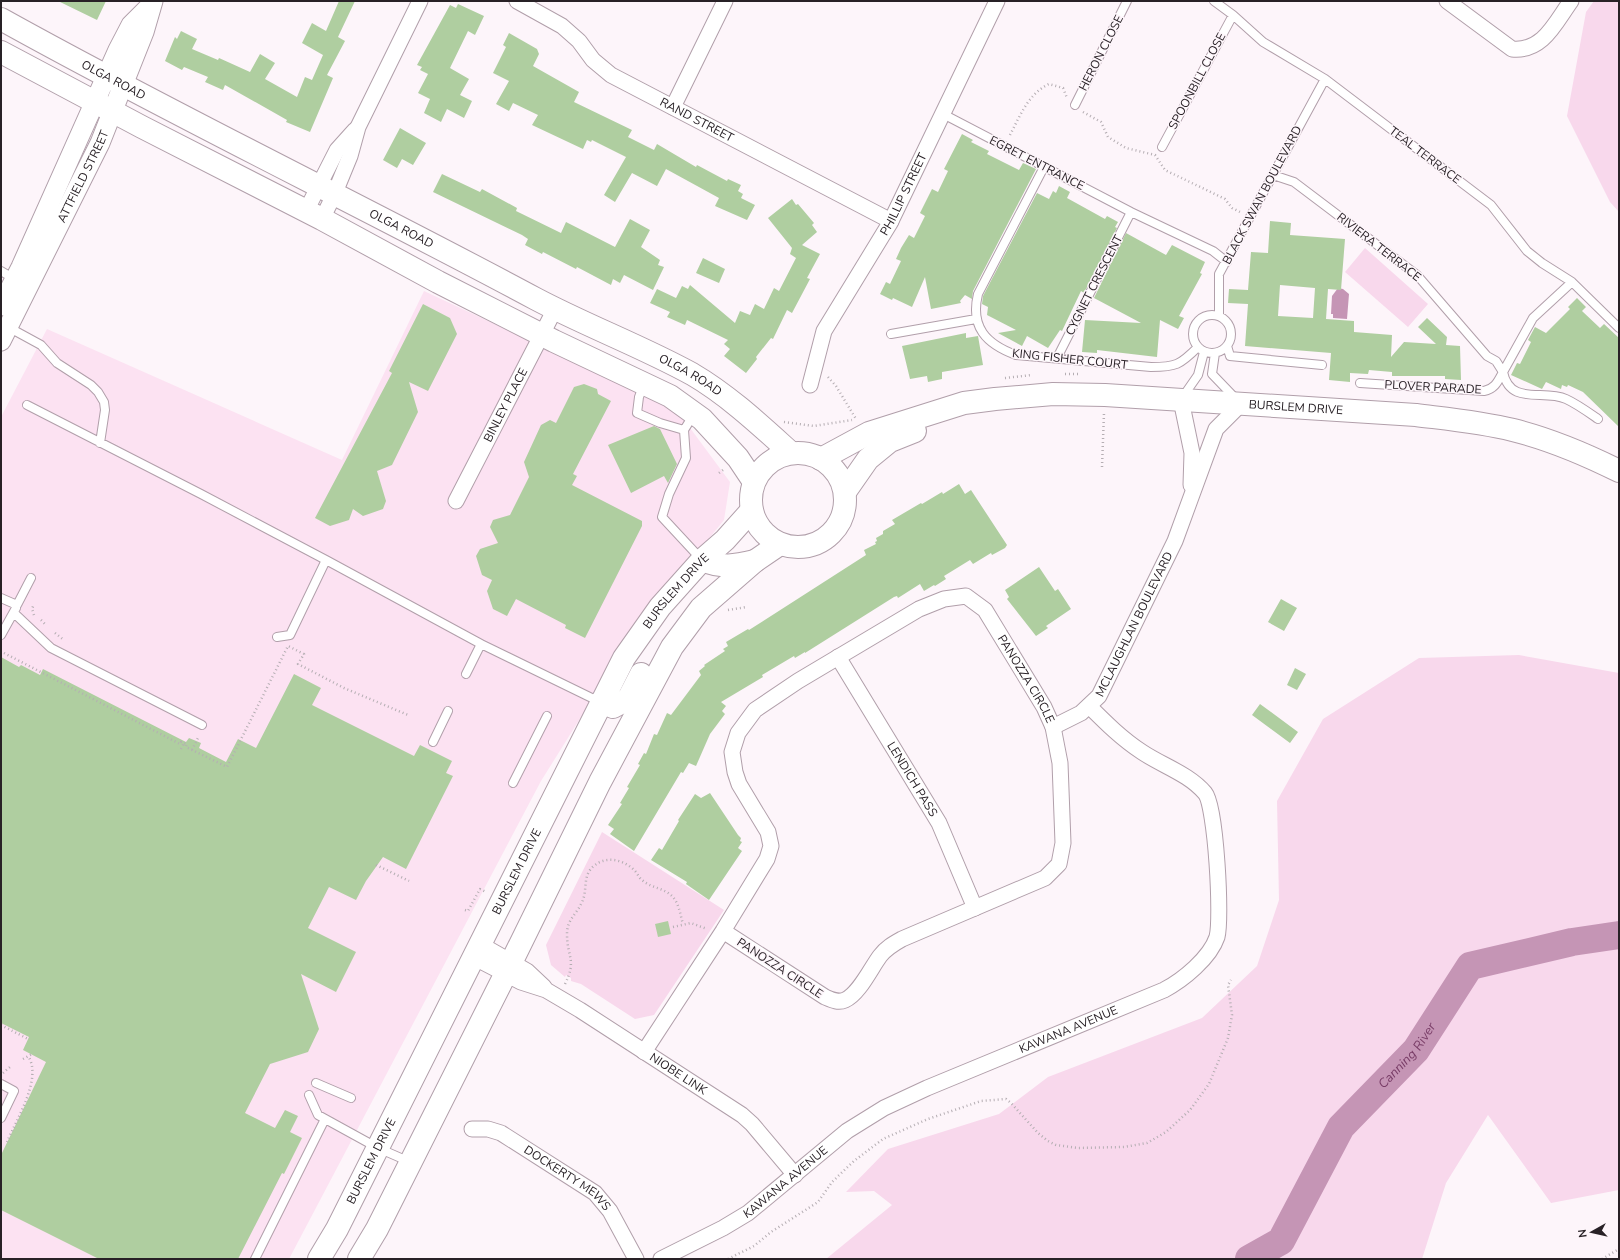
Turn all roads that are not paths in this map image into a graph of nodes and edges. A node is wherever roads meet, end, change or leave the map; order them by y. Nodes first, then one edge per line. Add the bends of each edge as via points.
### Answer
1 (420, 1) edge
2 (517, 1) edge
3 (725, 1) edge
4 (998, 1) edge
5 (1127, 1) edge
6 (1214, 1) edge
7 (1571, 1) edge
8 (1450, 2) edge
9 (151, 4) edge
10 (1233, 15) junction
11 (1, 19) edge
12 (1, 52) edge
13 (1325, 79) junction
14 (114, 81) junction
15 (94, 102) junction
16 (1073, 105) road end
17 (673, 107) junction
18 (113, 112) junction
19 (943, 114) junction
20 (1162, 147) dead end
21 (1044, 167) junction
22 (1273, 175) junction
23 (326, 191) junction
24 (1131, 212) junction
25 (314, 215) junction
26 (891, 221) junction
27 (1227, 262) junction
28 (15, 279) edge
29 (1572, 282) junction
30 (1, 306) edge
31 (555, 309) junction
32 (1219, 316) junction
33 (976, 319) junction
34 (1619, 328) edge
35 (5, 334) edge
36 (612, 334) junction
37 (891, 334) dead end
38 (542, 335) junction
39 (1227, 346) junction
40 (1201, 350) junction
41 (1215, 353) junction
42 (1057, 358) junction
43 (1322, 365) dead end
44 (1503, 372) junction
45 (1360, 383) dead end
46 (644, 384) junction
47 (810, 385) dead end
48 (1181, 400) junction
49 (964, 403) junction
50 (1241, 404) junction
51 (27, 405) dead end
52 (688, 417) junction
53 (1598, 419) dead end
54 (100, 442) junction
55 (791, 453) junction
56 (821, 459) junction
57 (1619, 471) edge
58 (754, 482) junction
59 (844, 492) junction
60 (456, 500) dead end
61 (1190, 502) junction
62 (752, 511) junction
63 (780, 544) junction
64 (326, 560) junction
65 (702, 560) junction
66 (755, 561) junction
67 (31, 578) dead end
68 (1, 598) edge
69 (701, 608) junction
70 (15, 609) junction
71 (1, 636) edge
72 (277, 637) dead end
73 (481, 644) junction
74 (838, 657) junction
75 (466, 674) dead end
76 (601, 702) junction
77 (1089, 706) junction
78 (448, 711) dead end
79 (547, 716) dead end
80 (1053, 727) junction
81 (201, 728) road end
82 (433, 742) dead end
83 (513, 782) dead end
84 (975, 908) junction
85 (716, 931) junction
86 (477, 951) junction
87 (509, 968) junction
88 (644, 1052) junction
89 (316, 1083) dead end
90 (1, 1084) edge
91 (309, 1095) dead end
92 (351, 1098) dead end
93 (1, 1118) edge
94 (325, 1119) junction
95 (472, 1129) dead end
96 (378, 1148) junction
97 (410, 1163) junction
98 (795, 1175) junction
99 (255, 1259) edge
100 (319, 1259) edge
101 (359, 1259) edge
102 (636, 1259) edge
103 (661, 1259) edge

1 - 23 street via 358,127 337,150
2 - 17 street, RAND STREET via 562,26 611,76
3 - 17 street
4 - 19 street, PHILLIP STREET
5 - 16 lane, HERON CLOSE
6 - 10 lane, TEAL TERRACE
7 - 8 street via 1541,42 1532,48 1521,50 1512,49
9 - 14 street, ATTFIELD STREET via 144,32
10 - 13 lane, TEAL TERRACE via 1263,42
10 - 20 lane, SPOONBILL CLOSE
11 - 14 main road, OLGA ROAD
12 - 15 main road
13 - 22 lane, BLACK SWAN BOULEVARD
13 - 29 lane, TEAL TERRACE via 1491,205 1527,251 1542,264
14 - 15 street, ATTFIELD STREET
14 - 18 street, ATTFIELD STREET
14 - 23 main road, OLGA ROAD
15 - 18 main road
15 - 28 street, ATTFIELD STREET
17 - 26 street, RAND STREET
18 - 25 main road
18 - 28 street, ATTFIELD STREET via 100,143
19 - 21 lane, EGRET ENTRANCE
19 - 26 street, PHILLIP STREET
21 - 24 lane, EGRET ENTRANCE
21 - 33 lane, KING FISHER COURT via 978,294
22 - 27 lane, BLACK SWAN BOULEVARD
22 - 44 lane, RIVIERA TERRACE via 1294,182 1417,274
23 - 25 street
23 - 31 main road, OLGA ROAD via 426,240
24 - 27 lane, EGRET ENTRANCE via 1213,251
24 - 42 lane, CYGNET CRESCENT
25 - 38 main road
26 - 47 street, PHILLIP STREET via 824,331
27 - 32 lane, BLACK SWAN BOULEVARD via 1219,274
28 - 30 street, ATTFIELD STREET
28 - 35 street, ATTFIELD STREET
29 - 34 lane, TEAL TERRACE
29 - 44 lane via 1533,318
31 - 36 main road, OLGA ROAD
31 - 38 street, BINLEY PLACE
32 - 39 lane via 1231,329
32 - 40 lane via 1206,316 1196,323 1193,336
33 - 37 lane
33 - 42 lane, KING FISHER COURT via 985,338 999,349 1016,356
35 - 54 lane via 41,345 57,363 98,392 105,410
36 - 52 main road via 680,382 688,400
36 - 55 main road, OLGA ROAD via 692,375 724,395
38 - 46 main road
38 - 60 street, BINLEY PLACE
39 - 41 lane
39 - 43 lane via 1230,356
40 - 41 lane
40 - 42 lane, KING FISHER COURT via 1170,367
40 - 48 lane via 1198,375
41 - 50 lane via 1212,374
44 - 45 lane, PLOVER PARADE via 1491,390
44 - 53 lane via 1505,382 1523,394 1565,398
46 - 52 main road via 670,396
46 - 52 lane via 637,413 660,423
48 - 49 main road, BURSLEM DRIVE via 1053,394
48 - 50 main road, BURSLEM DRIVE
48 - 61 street, MCLAUGHLAN BOULEVARD via 1192,453
49 - 56 main road, BURSLEM DRIVE via 869,433
49 - 59 main road, BURSLEM DRIVE via 932,425 890,441 868,459
50 - 57 main road, BURSLEM DRIVE via 1416,415 1513,430 1574,450
50 - 61 street, MCLAUGHLAN BOULEVARD via 1216,429
51 - 54 lane
52 - 58 main road via 702,419 738,458
52 - 65 lane via 686,458 669,494 662,517
54 - 64 lane
55 - 56 main road via 812,454
55 - 58 main road via 769,462
56 - 59 main road via 832,467 840,479
58 - 62 main road via 750,496
59 - 63 main road via 845,506 841,520 827,537 808,547 794,548
61 - 77 street, MCLAUGHLAN BOULEVARD via 1107,680 1099,696
62 - 63 main road via 757,525 767,536
62 - 65 main road, BURSLEM DRIVE
63 - 66 main road
64 - 72 lane via 290,635
64 - 73 lane
65 - 66 main road via 715,565 732,566
65 - 76 main road, BURSLEM DRIVE via 660,607 624,658
66 - 69 main road
67 - 70 lane
68 - 70 lane
69 - 76 main road via 674,625 652,652 628,699 613,707
69 - 87 main road via 672,647 600,782
70 - 71 lane
70 - 81 lane via 51,648
73 - 75 lane
73 - 76 lane
74 - 80 street, PANOZZA CIRCLE via 919,609 944,600 966,596 985,610 1044,707
74 - 84 street, LENDICH PASS via 939,823
74 - 85 street, PANOZZA CIRCLE via 755,710 738,733 732,752 736,774 739,784 764,823 771,846 768,860
76 - 86 main road, BURSLEM DRIVE
77 - 80 street, MCLAUGHLAN BOULEVARD via 1081,713
77 - 98 street, KAWANA AVENUE via 1124,739 1187,777 1206,794 1213,816 1220,918 1217,938 1184,979 1164,990 884,1108 847,1131
78 - 82 lane
79 - 83 lane
80 - 84 street, PANOZZA CIRCLE via 1060,763 1063,843 1059,864 1045,878
84 - 85 street, PANOZZA CIRCLE via 890,946 881,954 855,993 846,1000 837,1002
85 - 88 street, PANOZZA CIRCLE
86 - 87 street, NIOBE LINK
86 - 96 main road, BURSLEM DRIVE
87 - 88 street, NIOBE LINK via 527,971 546,990
87 - 97 main road
88 - 98 street, NIOBE LINK via 742,1115
89 - 92 lane
90 - 93 lane via 14,1091
91 - 94 lane via 318,1115
94 - 96 lane
94 - 99 lane
95 - 102 street, DOCKERTY MEWS via 488,1129 501,1133 595,1193 610,1211
96 - 97 lane
96 - 100 main road, BURSLEM DRIVE
97 - 101 main road
98 - 103 street, KAWANA AVENUE via 748,1213

